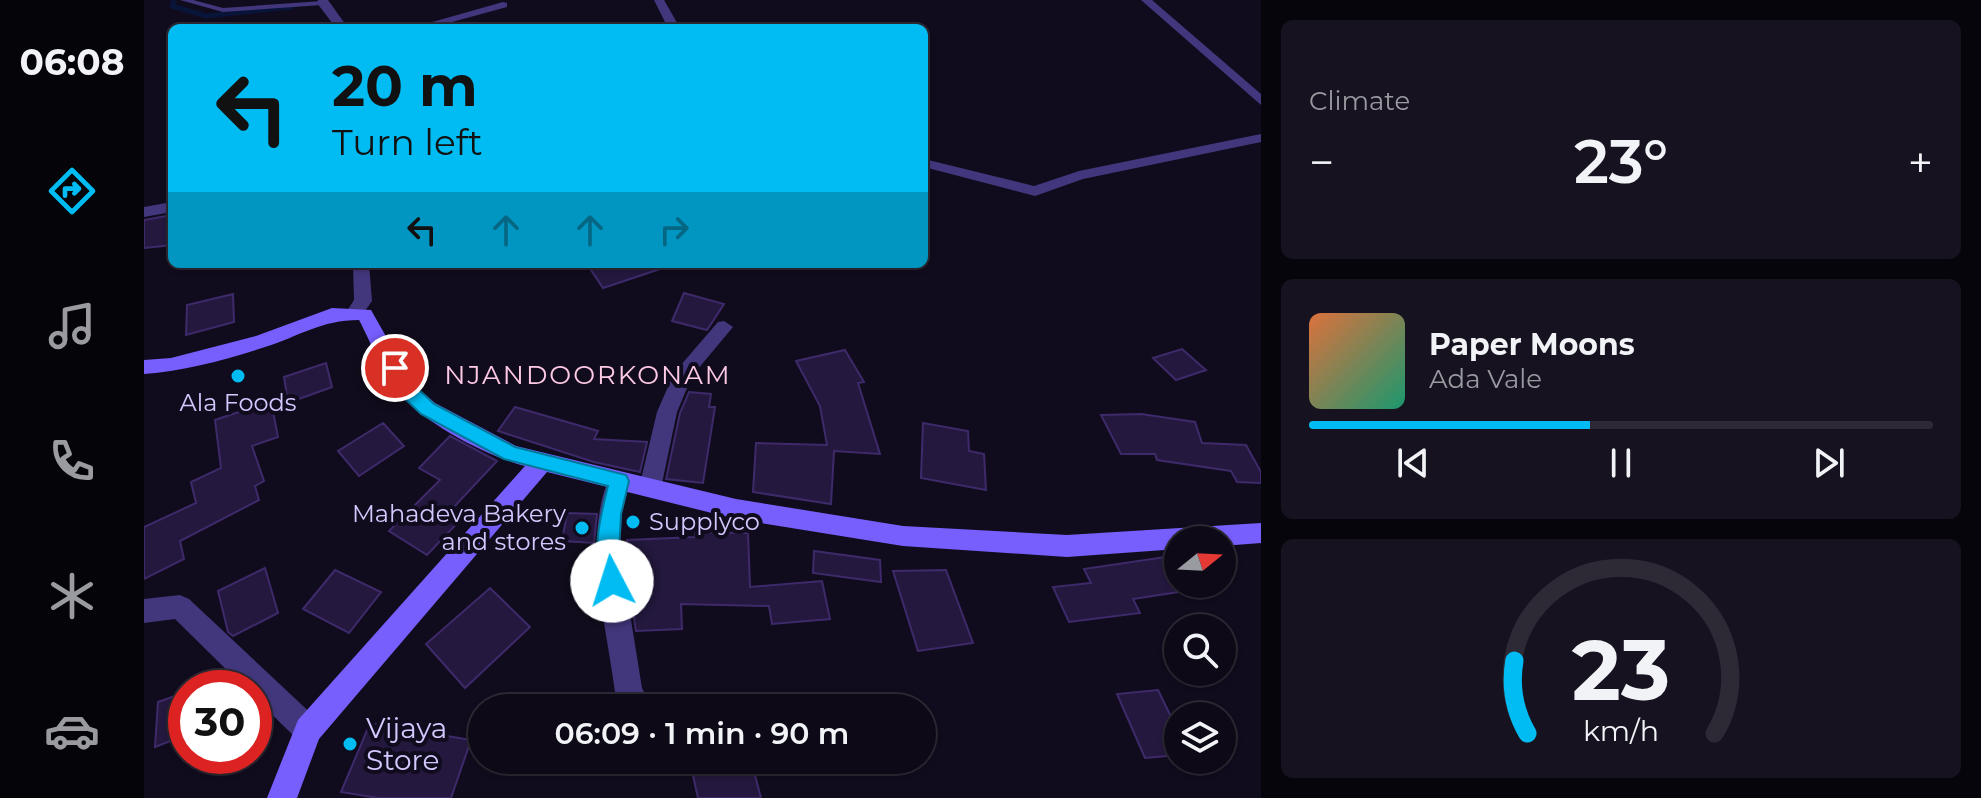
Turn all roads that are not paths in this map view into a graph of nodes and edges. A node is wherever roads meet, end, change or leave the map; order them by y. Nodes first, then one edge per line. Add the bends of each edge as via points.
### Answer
1 (184, 0) edge
2 (659, 0) edge
3 (1146, 0) edge
4 (322, 2) edge
5 (503, 5) dead end
6 (339, 24) edge
7 (432, 24) edge
8 (672, 24) edge
9 (1261, 101) edge
10 (1261, 138) edge
11 (928, 164) edge
12 (168, 208) edge
13 (144, 212) edge
14 (361, 268) edge
15 (354, 314) junction
16 (724, 327) dead end
17 (144, 367) edge
18 (542, 462) junction
19 (619, 481) junction
20 (650, 488) junction
21 (1261, 533) edge
22 (144, 611) edge
23 (630, 694) edge
24 (308, 730) junction
25 (282, 798) edge

1 - 4 lane via 223,10
2 - 8 street
3 - 9 street
4 - 6 street
5 - 7 street
10 - 11 street via 1079,175 1035,191
12 - 13 street
14 - 15 street via 363,301
15 - 17 main road via 332,314 260,342
15 - 18 main road via 365,314 406,389 428,409 511,454
16 - 20 street via 684,373 667,412
18 - 19 main road
18 - 24 main road
19 - 20 main road
19 - 23 street via 608,552
20 - 21 main road via 736,509 903,536 1067,546
22 - 24 street via 180,607
24 - 25 main road

